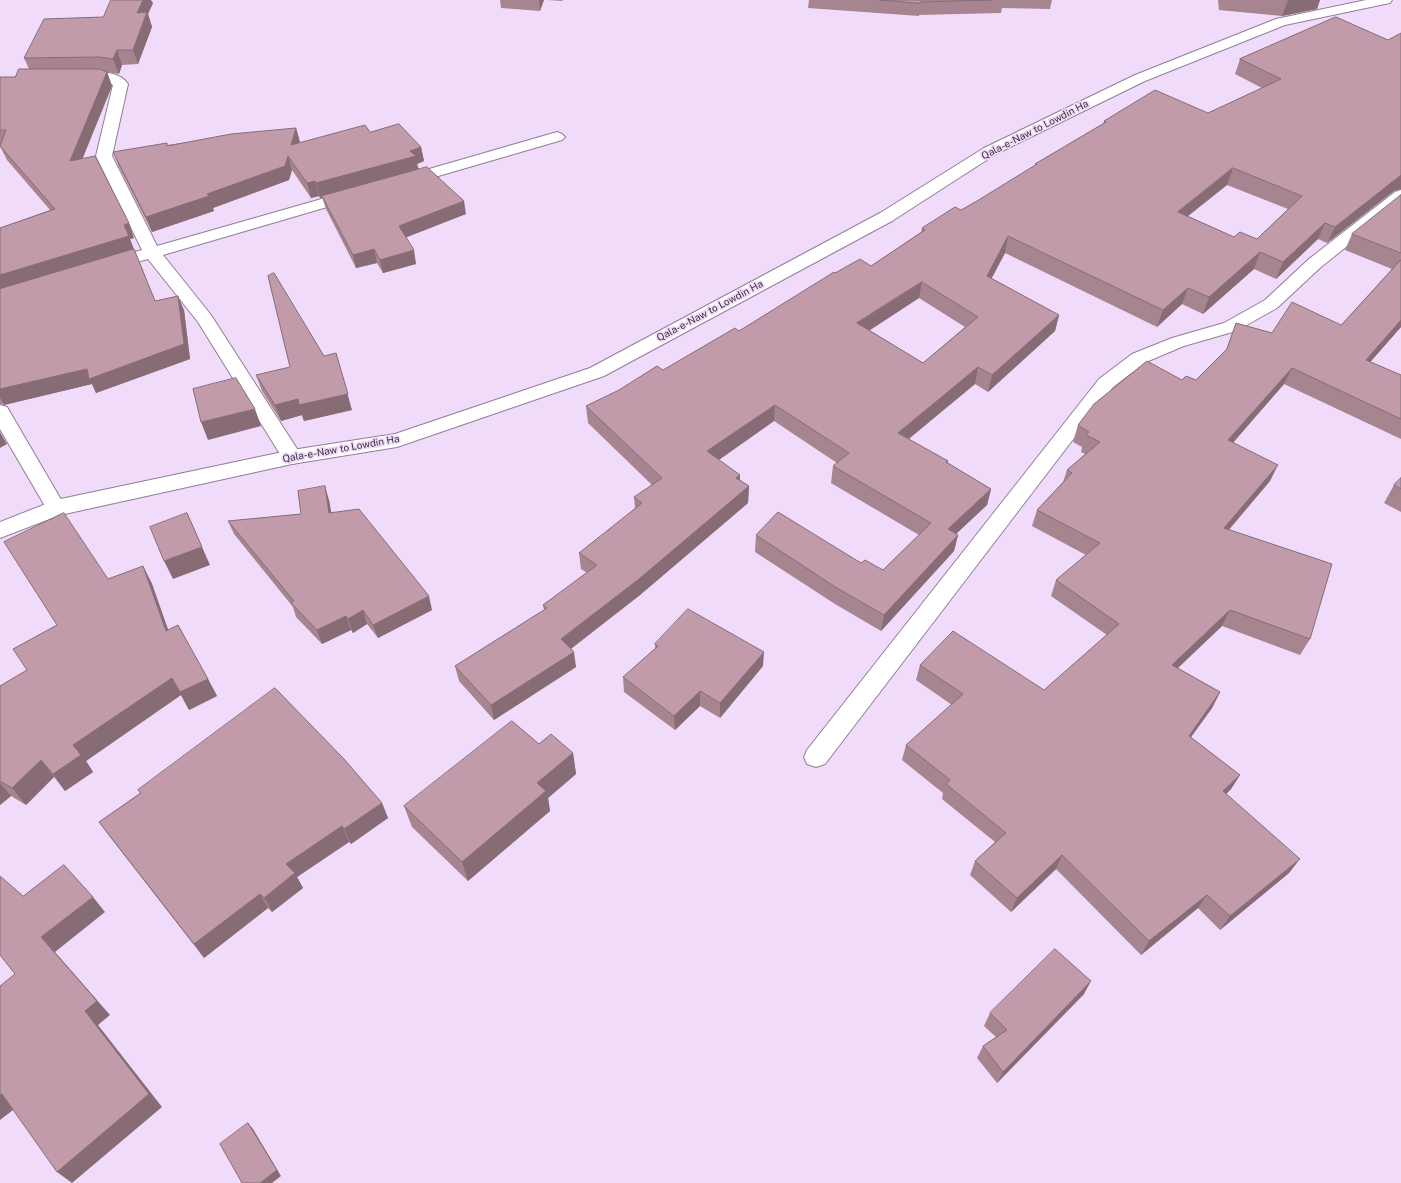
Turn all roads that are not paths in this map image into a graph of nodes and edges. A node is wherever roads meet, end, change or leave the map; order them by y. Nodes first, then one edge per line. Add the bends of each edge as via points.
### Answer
1 (1385, 0) edge
2 (68, 77) edge
3 (558, 138) dead end
4 (389, 185) edge
5 (366, 191) edge
6 (1401, 195) edge
7 (152, 252) junction
8 (91, 270) edge
9 (0, 412) edge
10 (292, 457) junction
11 (56, 508) junction
12 (0, 530) edge
13 (816, 757) dead end

1 - 10 street, Qala-e-Naw to Lowdin Ha via 1281,22 1140,78 990,151 886,217 597,372 398,440
2 - 7 street via 105,77 116,79 121,84 104,156
3 - 4 street
5 - 7 street
6 - 13 street via 1315,263 1271,304 1230,326 1178,342 1139,358 1106,383
7 - 8 street
7 - 10 street via 204,318
9 - 11 street
10 - 11 street, Qala-e-Naw to Lowdin Ha
11 - 12 street, Qala-e-Naw to Lowdin Ha

